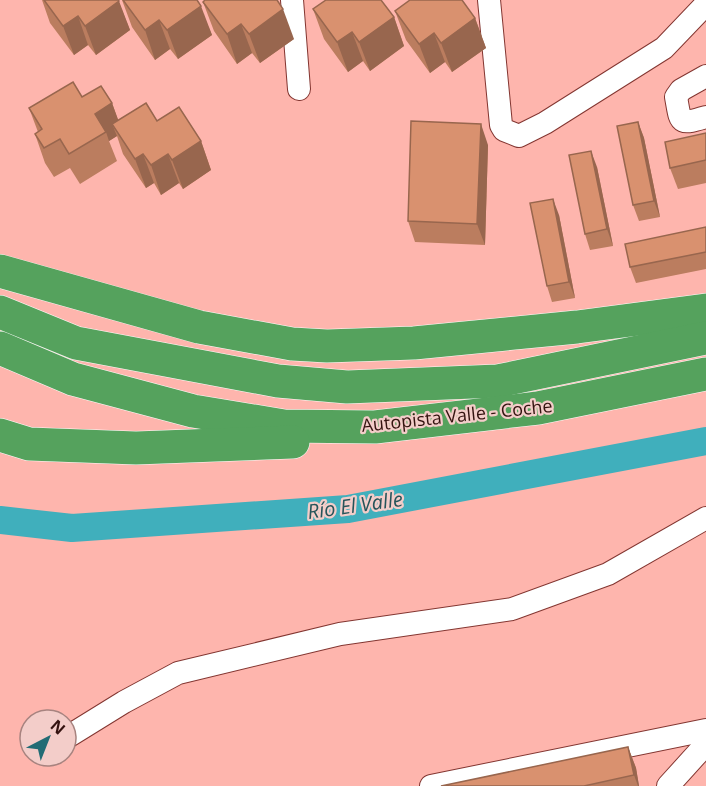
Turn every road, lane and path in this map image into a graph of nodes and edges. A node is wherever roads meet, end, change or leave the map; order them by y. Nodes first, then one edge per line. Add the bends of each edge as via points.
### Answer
1 (292, 0) edge
2 (489, 0) edge
3 (706, 4) edge
4 (706, 76) edge
5 (299, 89) dead end
6 (706, 117) edge
7 (0, 271) edge
8 (706, 310) edge
9 (0, 312) edge
10 (706, 338) edge
11 (0, 348) edge
12 (706, 374) edge
13 (538, 408) junction
14 (0, 435) edge
15 (706, 518) edge
16 (78, 730) edge
17 (706, 730) edge
18 (706, 744) edge
19 (431, 786) edge
20 (668, 786) edge

1 - 5 street
2 - 3 street via 501,125 519,136 664,48
4 - 6 street via 676,97 683,122
7 - 8 highway via 199,327 292,344 327,346 414,343
9 - 10 highway, Autopista Valle - Coche via 76,343 278,381 347,387 498,381
11 - 13 highway, Autopista Valle - Coche via 73,379 193,411 284,426 375,427
12 - 13 highway, Autopista Valle - Coche
13 - 14 highway via 454,428 331,440 136,448 29,444
15 - 16 street via 608,574 512,609 340,634 178,673
17 - 19 street
18 - 20 street

